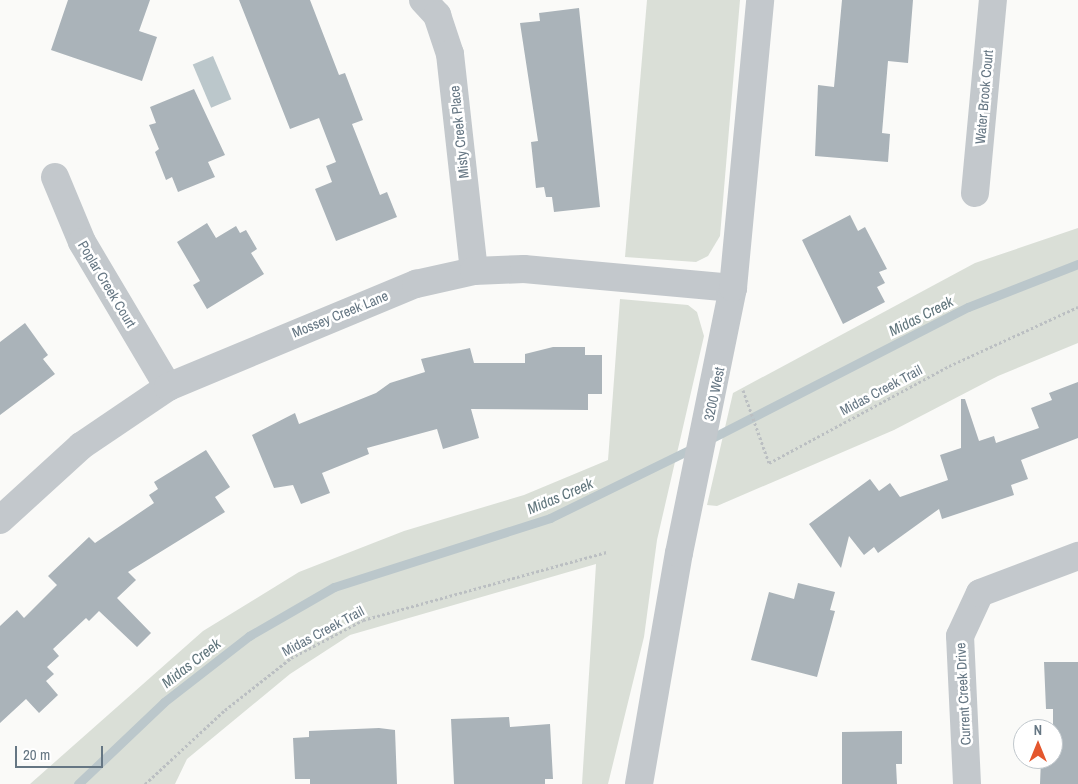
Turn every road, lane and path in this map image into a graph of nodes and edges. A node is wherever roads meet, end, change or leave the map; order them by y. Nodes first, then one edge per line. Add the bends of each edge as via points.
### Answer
1 (424, 0) edge
2 (760, 0) edge
3 (993, 0) edge
4 (55, 177) dead end
5 (975, 193) dead end
6 (474, 271) junction
7 (734, 288) junction
8 (1078, 307) edge
9 (168, 387) junction
10 (742, 388) dead end
11 (0, 520) edge
12 (607, 552) dead end
13 (1078, 556) edge
14 (145, 784) edge
15 (639, 784) edge
16 (967, 784) edge

1 - 6 street, Misty Creek Place via 437,16 450,54
2 - 7 street, 3200 West
3 - 5 street, Water Brook Court
4 - 9 street, Poplar Creek Court via 82,242
6 - 7 street, Mossey Creek Lane via 524,269
6 - 9 street, Mossey Creek Lane via 408,287
7 - 15 street, 3200 West
8 - 10 path, Midas Creek Trail via 949,366 768,463
9 - 11 street, Mossey Creek Lane via 81,446
12 - 14 path, Midas Creek Trail via 363,620 292,658 226,710
13 - 16 street, Current Creek Drive via 980,593 960,636

